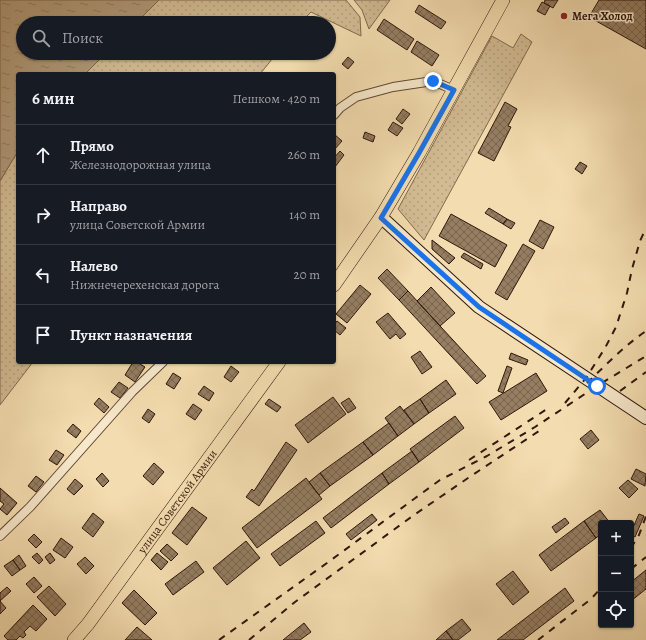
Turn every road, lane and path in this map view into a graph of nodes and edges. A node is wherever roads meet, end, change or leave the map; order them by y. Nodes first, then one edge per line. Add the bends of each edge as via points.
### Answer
1 (504, 0) edge
2 (454, 90) junction
3 (336, 113) edge
4 (381, 218) junction
5 (336, 283) edge
6 (161, 364) edge
7 (278, 364) edge
8 (646, 418) edge
9 (0, 536) edge
10 (74, 640) edge

1 - 2 main road
2 - 3 street via 433,81 393,87 356,97
2 - 4 main road
4 - 5 main road
4 - 8 street via 479,307
6 - 9 street via 132,392 30,507
7 - 10 main road, улица Советской Армии

